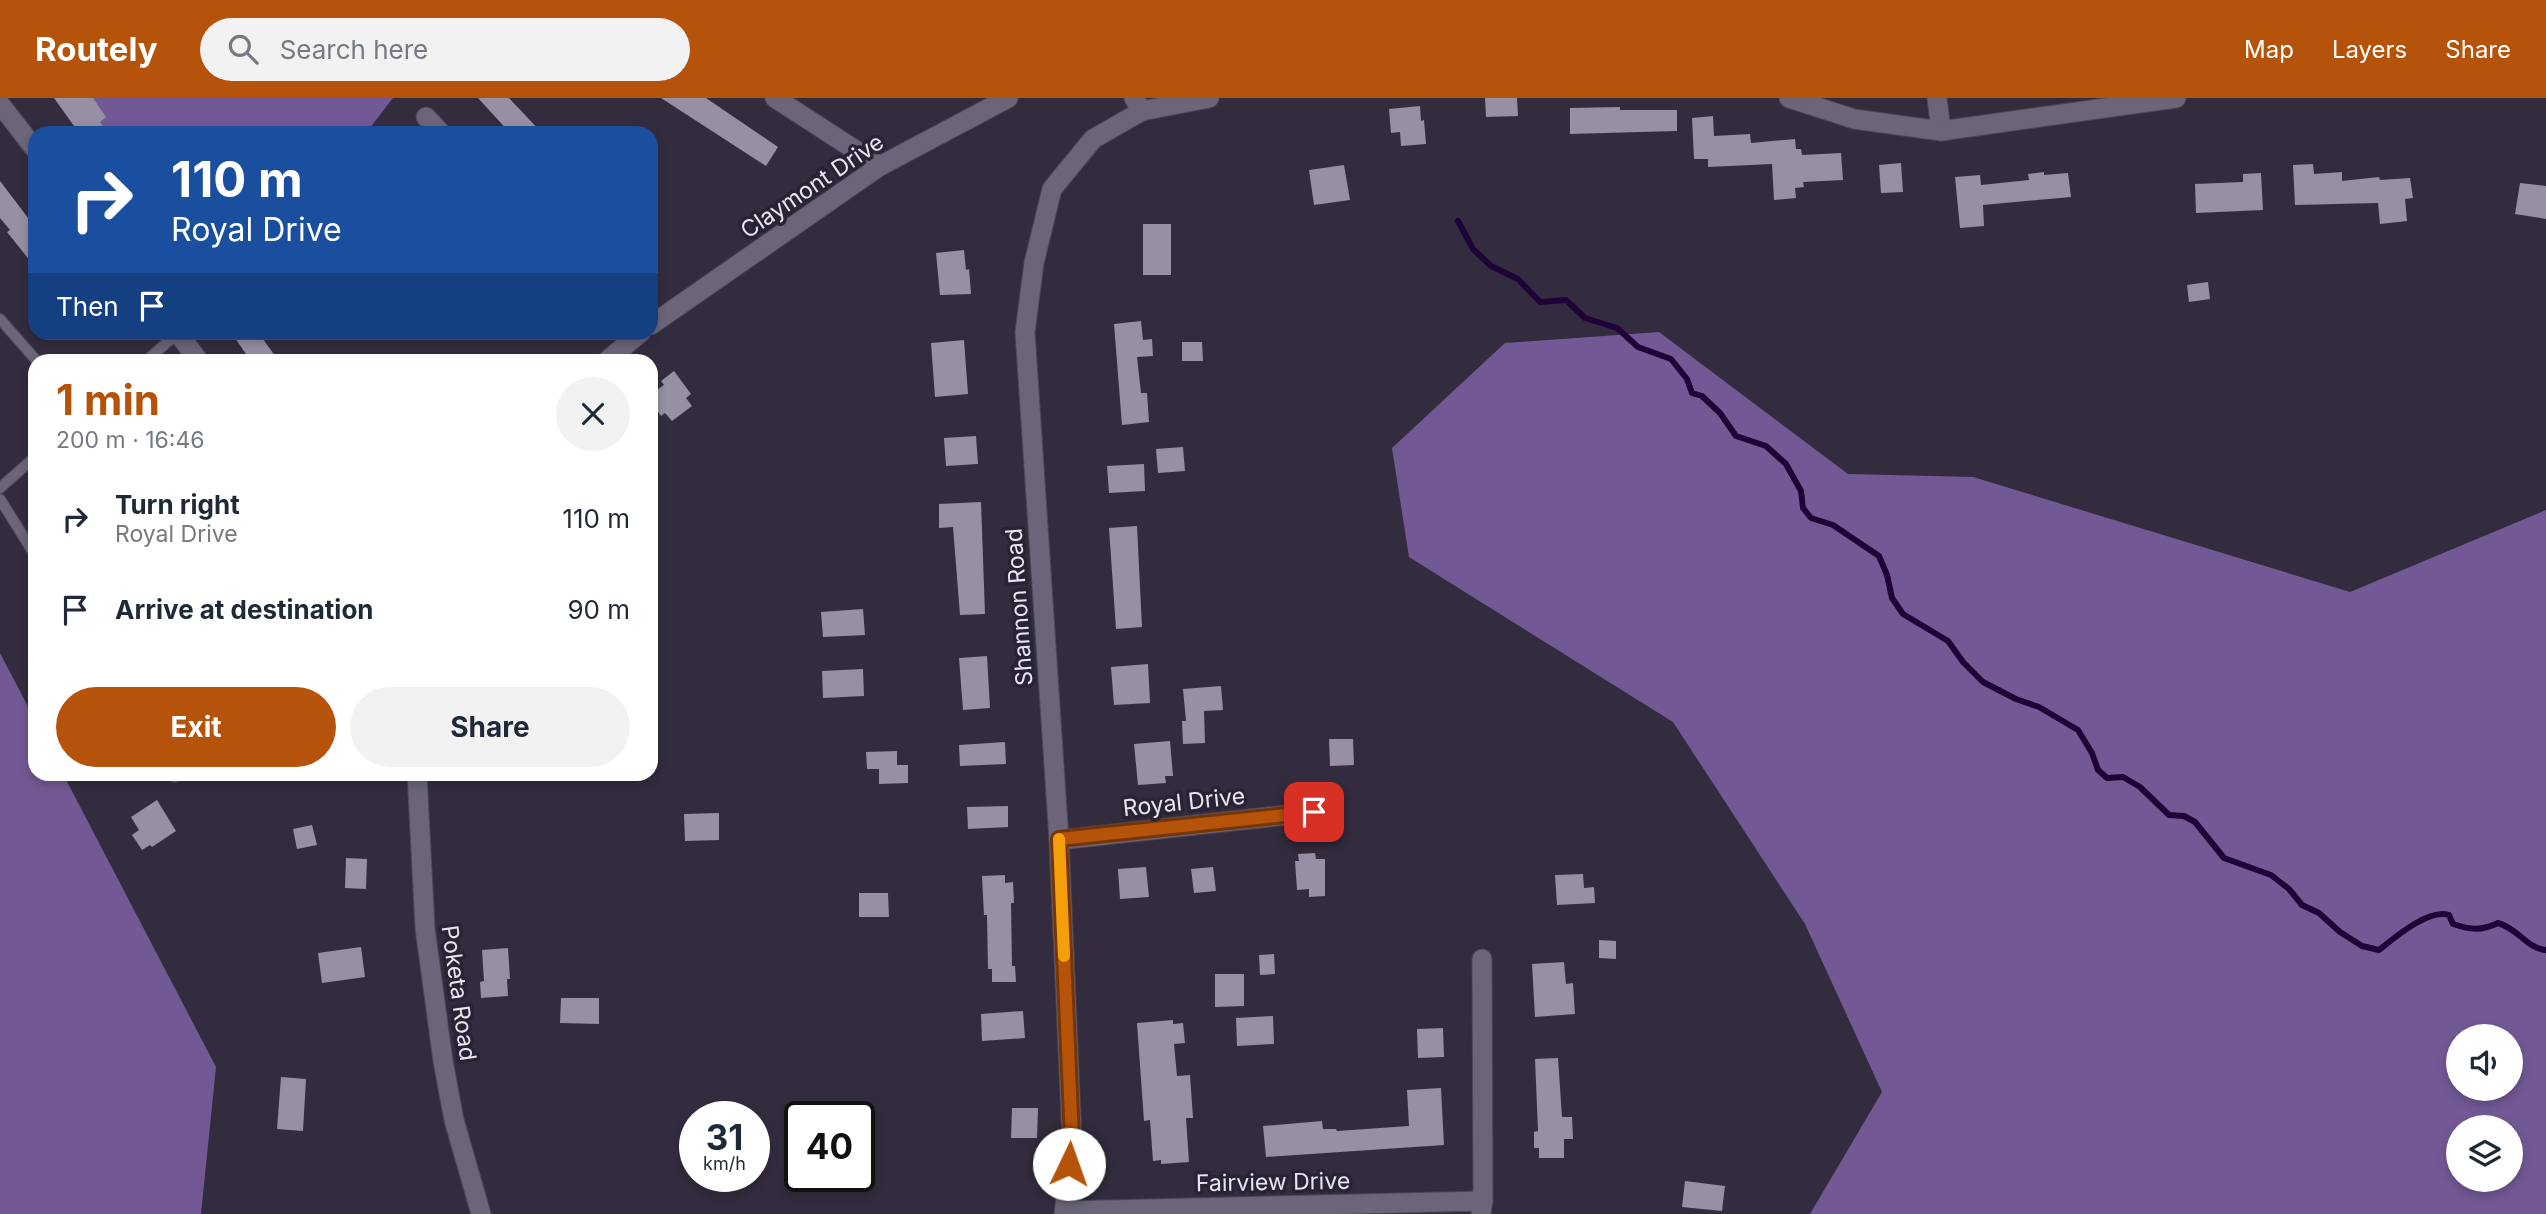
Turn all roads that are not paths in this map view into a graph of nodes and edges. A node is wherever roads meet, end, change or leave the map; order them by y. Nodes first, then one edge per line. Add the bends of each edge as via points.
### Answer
1 (775, 98) edge
2 (1008, 98) edge
3 (1209, 98) edge
4 (1789, 98) edge
5 (1937, 98) edge
6 (2175, 98) edge
7 (0, 104) edge
8 (1138, 104) edge
9 (426, 117) dead end
10 (434, 126) edge
11 (1941, 131) junction
12 (28, 140) edge
13 (880, 166) junction
14 (0, 319) edge
15 (658, 321) edge
16 (169, 340) edge
17 (182, 340) edge
18 (628, 340) edge
19 (31, 354) edge
20 (154, 354) edge
21 (193, 354) edge
22 (614, 354) edge
23 (28, 463) edge
24 (0, 488) edge
25 (0, 499) edge
26 (28, 544) edge
27 (417, 781) edge
28 (1314, 812) dead end
29 (1059, 839) junction
30 (1482, 959) dead end
31 (1482, 1207) edge
32 (1064, 1213) edge
33 (481, 1214) edge

1 - 13 street
2 - 13 street, Claymont Drive
3 - 8 street, Shannon Road
4 - 11 street via 1854,119
5 - 11 street
6 - 11 street
7 - 12 street
8 - 29 street, Shannon Road via 1094,139 1052,189 1034,263 1025,332
9 - 10 street
13 - 15 street, Claymont Drive
14 - 19 lane
16 - 20 lane
17 - 21 street
18 - 22 street
23 - 24 lane
25 - 26 lane
27 - 33 street, Poketa Road via 425,928 443,1060 454,1120
28 - 29 street, Royal Drive
29 - 32 street, Shannon Road via 1072,1140
30 - 31 street
31 - 32 street, Fairview Drive

